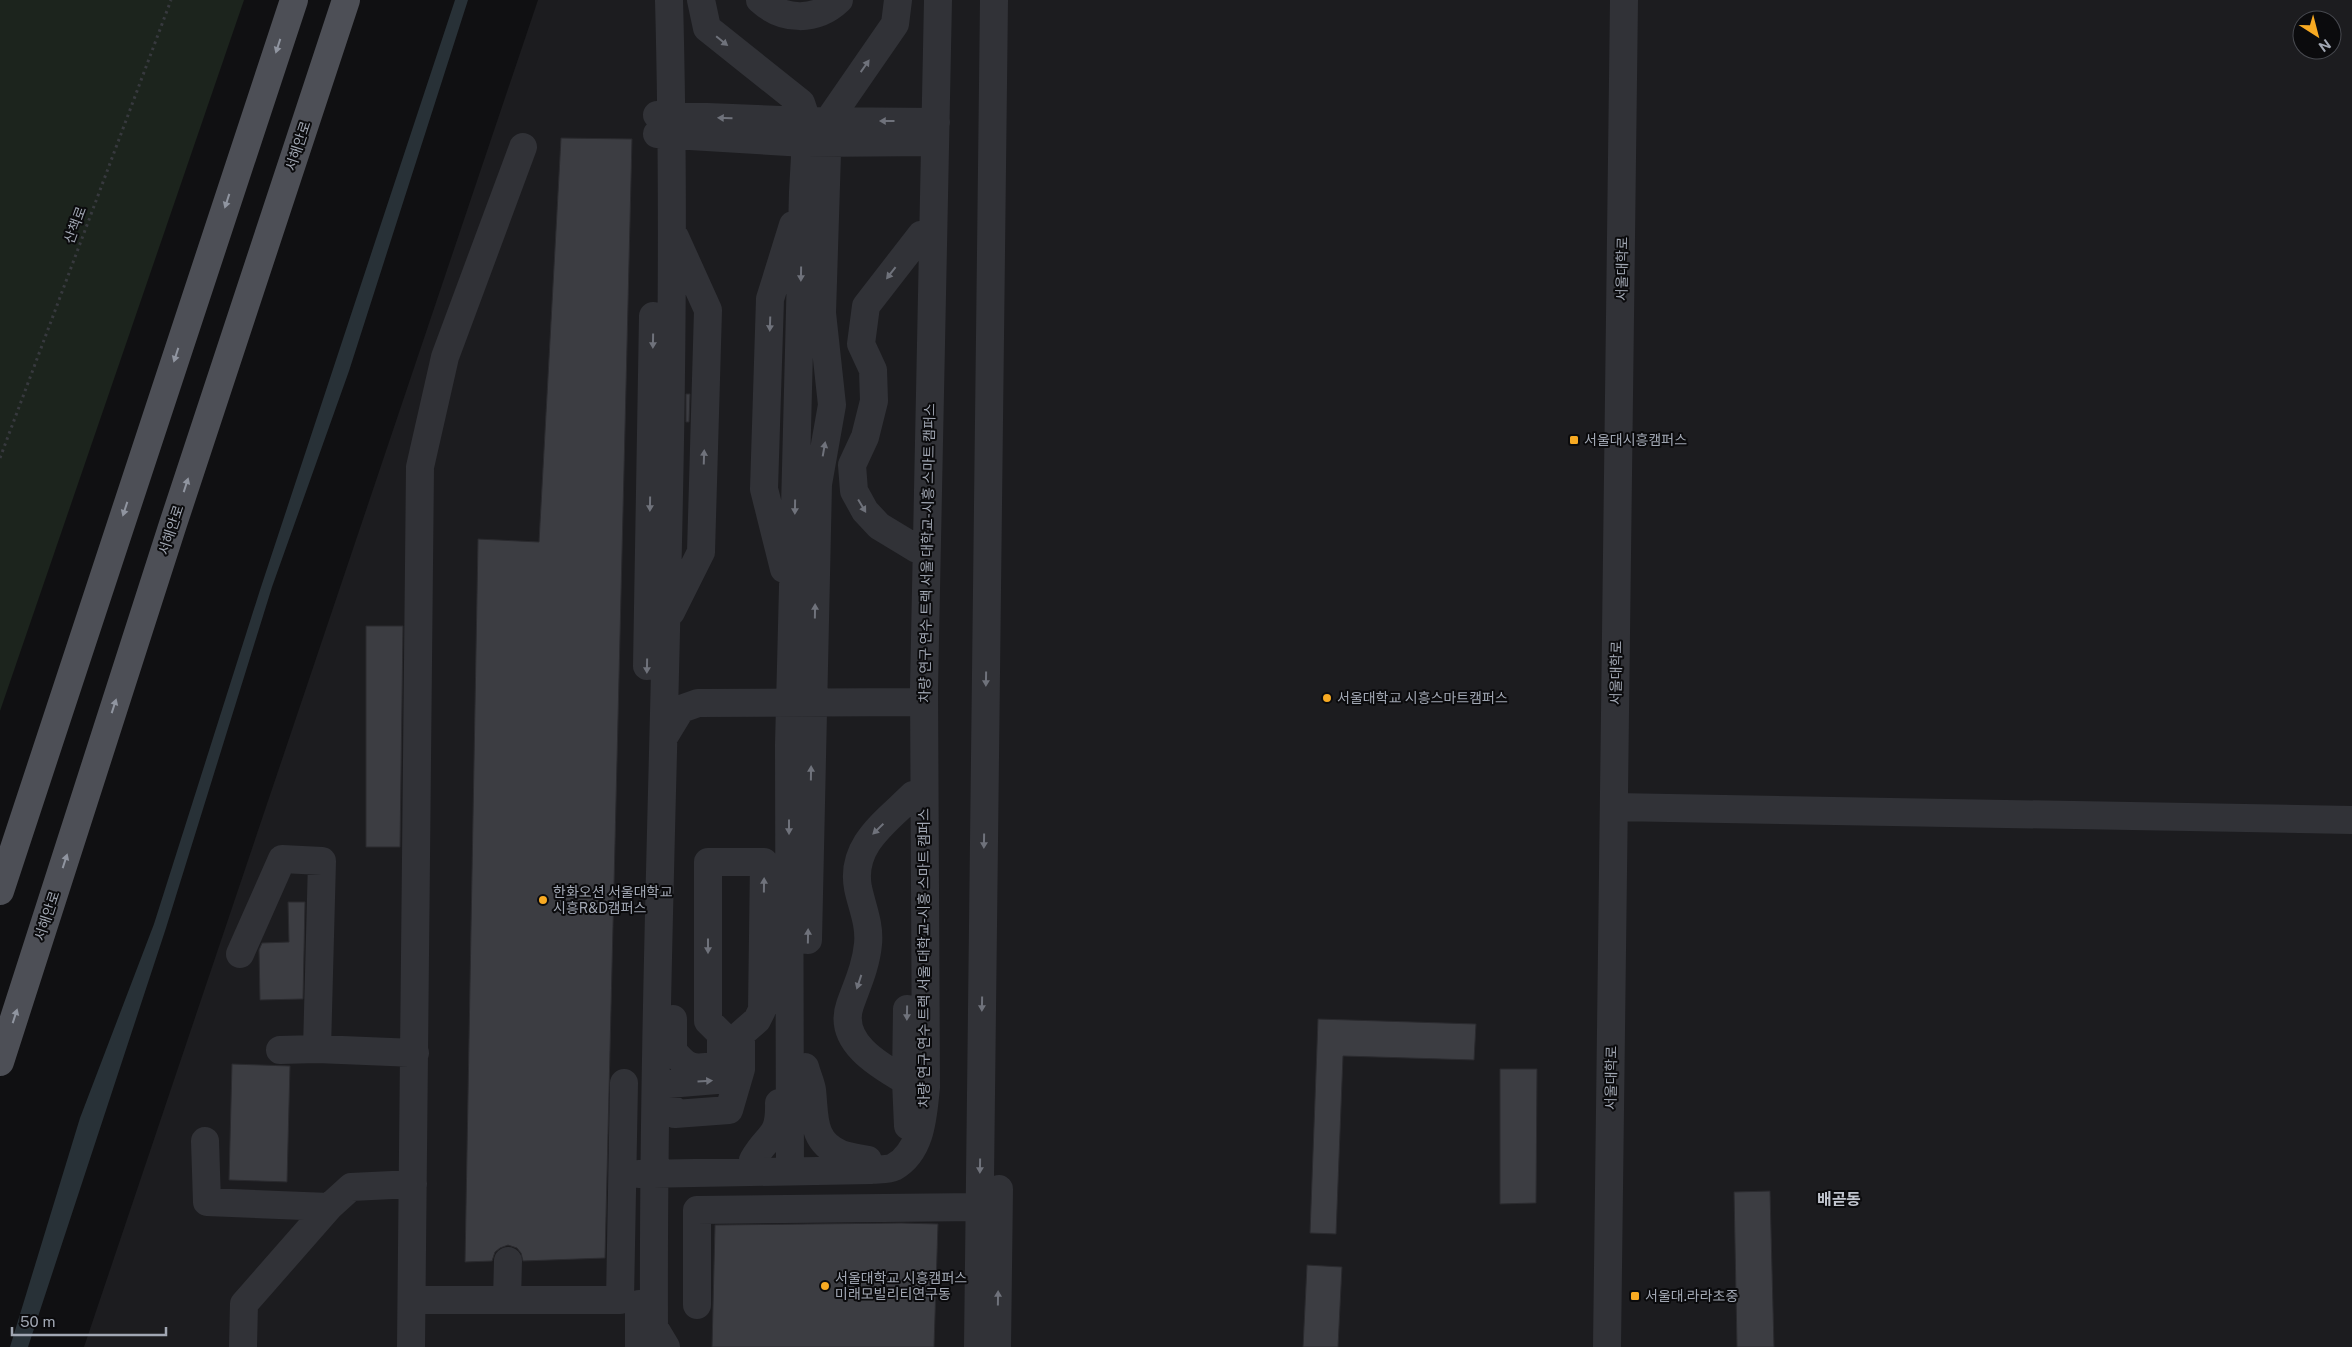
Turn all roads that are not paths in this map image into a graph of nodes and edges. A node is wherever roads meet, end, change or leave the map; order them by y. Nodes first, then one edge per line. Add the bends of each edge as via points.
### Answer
1 (294, 0) edge
2 (346, 0) edge
3 (660, 0) edge
4 (669, 0) edge
5 (701, 0) edge
6 (760, 0) edge
7 (839, 0) edge
8 (898, 0) edge
9 (925, 0) edge
10 (938, 0) edge
11 (994, 0) edge
12 (1009, 0) edge
13 (1624, 0) edge
14 (664, 125) junction
15 (817, 132) junction
16 (928, 132) junction
17 (709, 137) junction
18 (523, 147) dead end
19 (671, 168) junction
20 (670, 226) junction
21 (921, 235) junction
22 (917, 549) junction
23 (667, 620) junction
24 (666, 659) junction
25 (919, 695) junction
26 (801, 696) junction
27 (664, 737) junction
28 (663, 790) junction
29 (913, 795) junction
30 (1614, 807) junction
31 (2352, 820) edge
32 (0, 891) edge
33 (240, 954) dead end
34 (317, 1048) junction
35 (280, 1050) dead end
36 (672, 1051) junction
37 (415, 1053) junction
38 (797, 1057) junction
39 (0, 1062) edge
40 (906, 1081) junction
41 (624, 1083) dead end
42 (662, 1085) junction
43 (205, 1141) dead end
44 (753, 1160) junction
45 (868, 1160) junction
46 (796, 1166) junction
47 (646, 1168) junction
48 (712, 1173) junction
49 (412, 1184) junction
50 (329, 1207) junction
51 (979, 1207) junction
52 (714, 1209) junction
53 (508, 1261) dead end
54 (654, 1272) junction
55 (697, 1274) junction
56 (412, 1300) junction
57 (507, 1300) junction
58 (697, 1306) dead end
59 (243, 1347) edge
60 (411, 1347) edge
61 (639, 1347) edge
62 (666, 1347) edge
63 (978, 1347) edge
64 (997, 1347) edge
65 (1607, 1347) edge

1 -> 32 main road
39 -> 2 main road, 서해안로
3 - 14 street
4 - 14 street
5 -> 15 street via 707,28 801,104
6 - 7 street via 786,15 805,16 822,12
15 -> 8 street via 895,24
9 - 16 street
10 - 16 street
11 -> 51 street
64 -> 12 street
13 - 30 street, 서울대학로
15 -> 14 street
14 - 17 street
14 - 19 street
14 -> 47 street via 654,292
15 - 16 street
15 - 17 street
26 -> 15 street via 818,484 832,405 822,313
15 -> 26 street via 803,192 791,648
16 - 21 street
16 - 25 street, 차량 연구 연수 트랙 서울 대학교-시흥 스마트 캠퍼스
17 - 19 street via 682,152
18 - 37 street via 445,356 420,467
19 - 20 street
20 - 23 street via 672,406
23 -> 20 street via 701,552 708,310
21 - 22 street
21 -> 22 street via 866,306 861,344 872,370 874,401 865,437 852,465 854,491 865,511 879,526
22 - 25 street
23 - 24 street
24 - 26 street via 685,683 697,691
24 - 27 street
25 - 26 street
25 - 29 street
25 - 46 street, 차량 연구 연수 트랙 서울 대학교-시흥 스마트 캠퍼스 via 926,1087 918,1138 893,1167 871,1170
26 - 27 street via 698,703 681,709
26 - 38 street
27 - 28 street
28 - 36 street via 679,813
28 - 42 street
29 -> 40 street via 909,848
29 -> 40 street via 865,842 857,867 858,887 869,934 867,954 849,1008 848,1024 867,1057
30 - 31 street
30 - 65 street, 서울대학로
33 - 34 street via 282,859 322,861
34 - 35 street
34 - 37 street
36 - 42 street
42 -> 36 street via 675,1114 728,1110 741,1069 741,1034 762,1010 764,862 708,862 708,1021 721,1034 721,1059 715,1066 692,1068
37 - 49 street
38 - 44 street via 778,1067 780,1120 774,1135 760,1147
38 - 45 street via 812,1088 814,1123 818,1134 841,1154
38 - 46 street
40 - 45 street via 908,1126 895,1146
41 - 57 street via 620,1300
42 - 47 street
43 - 50 street via 207,1202
44 - 46 street
44 - 47 street
45 - 46 street
46 - 48 street, 차량 연구 연수 트랙 서울 대학교-시흥 스마트 캠퍼스
47 - 48 street, 차량 연구 연수 트랙 서울 대학교-시흥 스마트 캠퍼스
47 - 54 street
47 - 61 street
48 - 52 street
49 - 50 street via 351,1186
49 - 56 street
50 - 59 street via 244,1304
51 - 52 street
51 - 63 street
52 - 55 street via 697,1210
53 - 57 street
54 - 55 street
54 - 62 street via 654,1328
55 - 58 street
56 - 57 street
56 - 60 street

